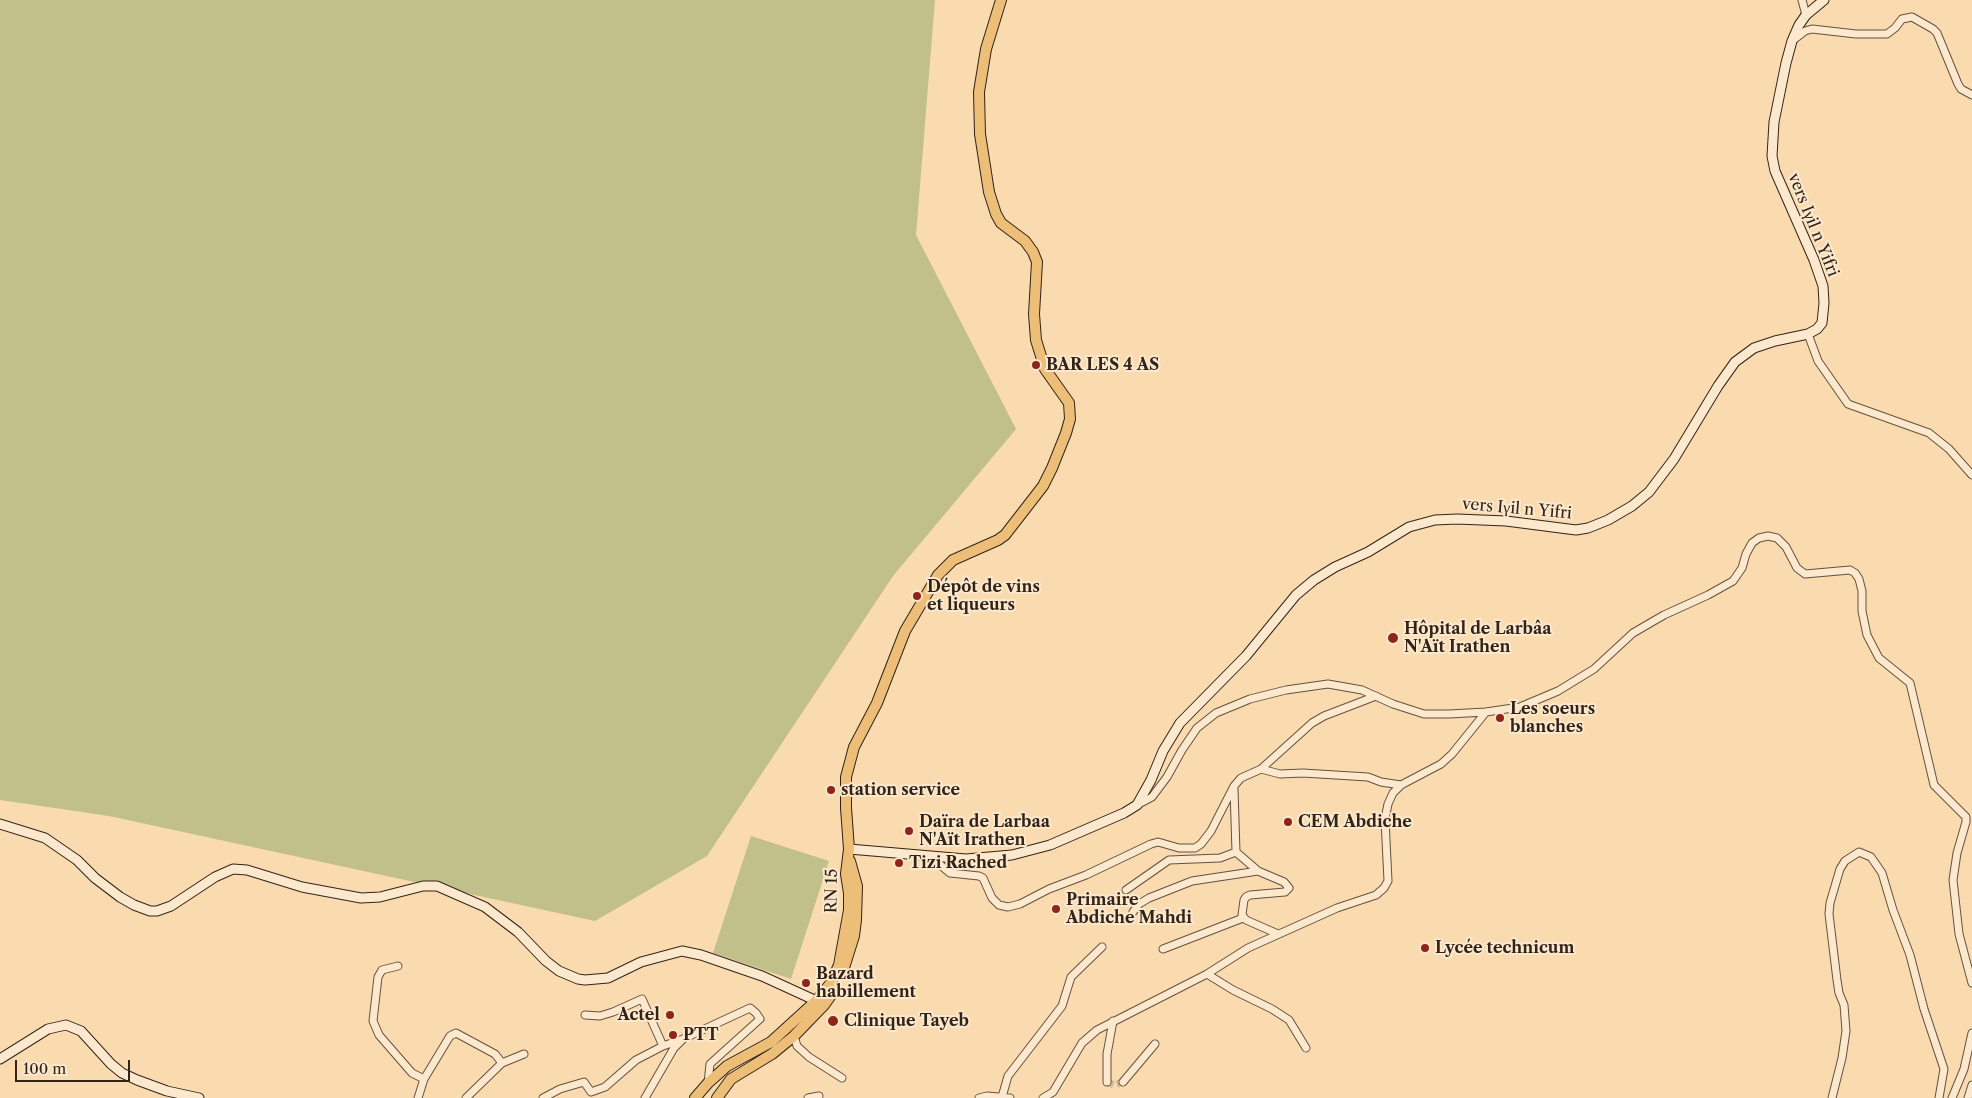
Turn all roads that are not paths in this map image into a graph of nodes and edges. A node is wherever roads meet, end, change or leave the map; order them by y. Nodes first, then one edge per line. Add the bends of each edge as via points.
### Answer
1 (1001, 0) edge
2 (1802, 0) edge
3 (1824, 0) edge
4 (1806, 15) junction
5 (1792, 41) junction
6 (1972, 95) edge
7 (1808, 334) junction
8 (1972, 475) edge
9 (1376, 696) junction
10 (1486, 712) junction
11 (1261, 769) junction
12 (1401, 784) junction
13 (1234, 786) junction
14 (1137, 805) junction
15 (0, 824) edge
16 (1236, 852) junction
17 (849, 853) junction
18 (931, 857) junction
19 (1258, 872) junction
20 (1126, 890) dead end
21 (1133, 912) dead end
22 (1244, 918) junction
23 (1278, 934) junction
24 (1102, 947) dead end
25 (1163, 949) dead end
26 (398, 966) dead end
27 (1207, 974) junction
28 (1972, 983) edge
29 (820, 1003) junction
30 (586, 1015) dead end
31 (1113, 1020) junction
32 (1972, 1033) edge
33 (794, 1036) junction
34 (683, 1039) junction
35 (1155, 1044) dead end
36 (663, 1046) junction
37 (1306, 1048) dead end
38 (524, 1054) dead end
39 (0, 1059) edge
40 (502, 1064) junction
41 (842, 1078) dead end
42 (424, 1079) junction
43 (1107, 1082) dead end
44 (1123, 1082) dead end
45 (708, 1083) junction
46 (1972, 1085) edge
47 (819, 1096) dead end
48 (1006, 1097) edge
49 (199, 1098) edge
50 (418, 1098) edge
51 (466, 1098) edge
52 (543, 1098) edge
53 (645, 1098) edge
54 (696, 1098) edge
55 (717, 1098) edge
56 (808, 1098) edge
57 (979, 1098) edge
58 (1043, 1098) edge
59 (1832, 1098) edge
60 (1939, 1098) edge
61 (1952, 1098) edge
62 (1968, 1098) edge

1 - 17 main road, RN 15 via 986,49 980,92 980,128 989,192 1001,223 1025,241 1035,258 1036,340 1041,361 1069,403 1070,419 1042,486 1005,534 953,560 905,631 850,761 846,777
2 - 4 street
3 - 4 main road, vers Iγil n Yifri
4 - 5 main road, vers Iγil n Yifri
5 - 6 street via 1812,28 1856,34 1888,34 1902,19 1912,17 1937,33 1958,84
5 - 7 main road, vers Iγil n Yifri via 1774,122 1772,156 1775,171 1822,286 1822,323
7 - 8 street via 1818,361 1848,404 1929,433 1949,449
7 - 14 main road, vers Iγil n Yifri via 1754,348 1735,362 1674,459 1649,492 1608,520 1576,530 1506,521 1435,520 1409,527 1314,580 1296,595 1246,656 1180,723
9 - 10 street via 1424,714
9 - 11 street via 1312,723
9 - 14 street via 1328,684 1250,699 1216,714 1197,728 1152,797
10 - 12 street via 1441,764
10 - 28 street via 1520,707 1558,691 1594,669 1633,633 1733,581 1752,543 1759,538 1777,538 1797,568 1805,574 1850,570 1859,579 1867,635 1880,658 1910,683 1934,785 1966,817 1953,880 1959,934
11 - 12 street via 1280,774 1368,777
11 - 13 street via 1240,778
12 - 23 street via 1393,793 1385,818 1388,881 1384,888 1368,899
13 - 16 street
13 - 18 street via 1211,831 1195,848 1158,842 1151,844 1008,907 999,905 992,898 983,878 950,873
14 - 18 main road via 1050,845 1012,855 966,859
15 - 29 main road via 45,838 120,896 150,911 171,906 215,876 233,869 361,898 431,886 485,907 518,932 546,961 578,979 608,978 641,962 682,951 762,976
16 - 19 street
16 - 20 street via 1220,858 1169,860
17 - 18 main road
17 - 29 main road, RN 15 via 846,874 850,902 839,965
19 - 21 street via 1192,881 1149,898
19 - 22 street via 1284,882 1288,890 1246,897 1242,912
22 - 23 street
22 - 25 street
23 - 27 street via 1248,948
24 - 48 street via 1071,976 1062,1006 1008,1076
26 - 42 street via 382,970 378,977 373,1021 379,1035 412,1074
27 - 31 street
27 - 37 street via 1288,1020
29 - 33 main road, RN 15
29 - 45 main road, RN 15 via 771,1042 727,1066
30 - 36 street via 614,1012 642,999
31 - 43 street via 1107,1054
31 - 58 street via 1082,1043 1053,1092
32 - 61 street via 1964,1069
33 - 41 street via 797,1046 809,1057
33 - 55 main road, RN 15 via 731,1079
34 - 36 street
34 - 45 street via 750,1008 760,1019 710,1064
34 - 53 street via 674,1048
35 - 44 street
36 - 52 street via 636,1060 605,1087 591,1092 584,1082
38 - 40 street
39 - 49 main road via 53,1027 66,1024 81,1031 122,1073
40 - 42 street via 494,1054 456,1033 450,1036
40 - 51 street
42 - 50 street
45 - 54 main road, RN 15
46 - 62 street
47 - 56 street
48 - 57 street
59 - 60 street via 1846,1031 1830,903 1845,860 1859,852 1871,857 1882,873 1910,955 1944,1068

